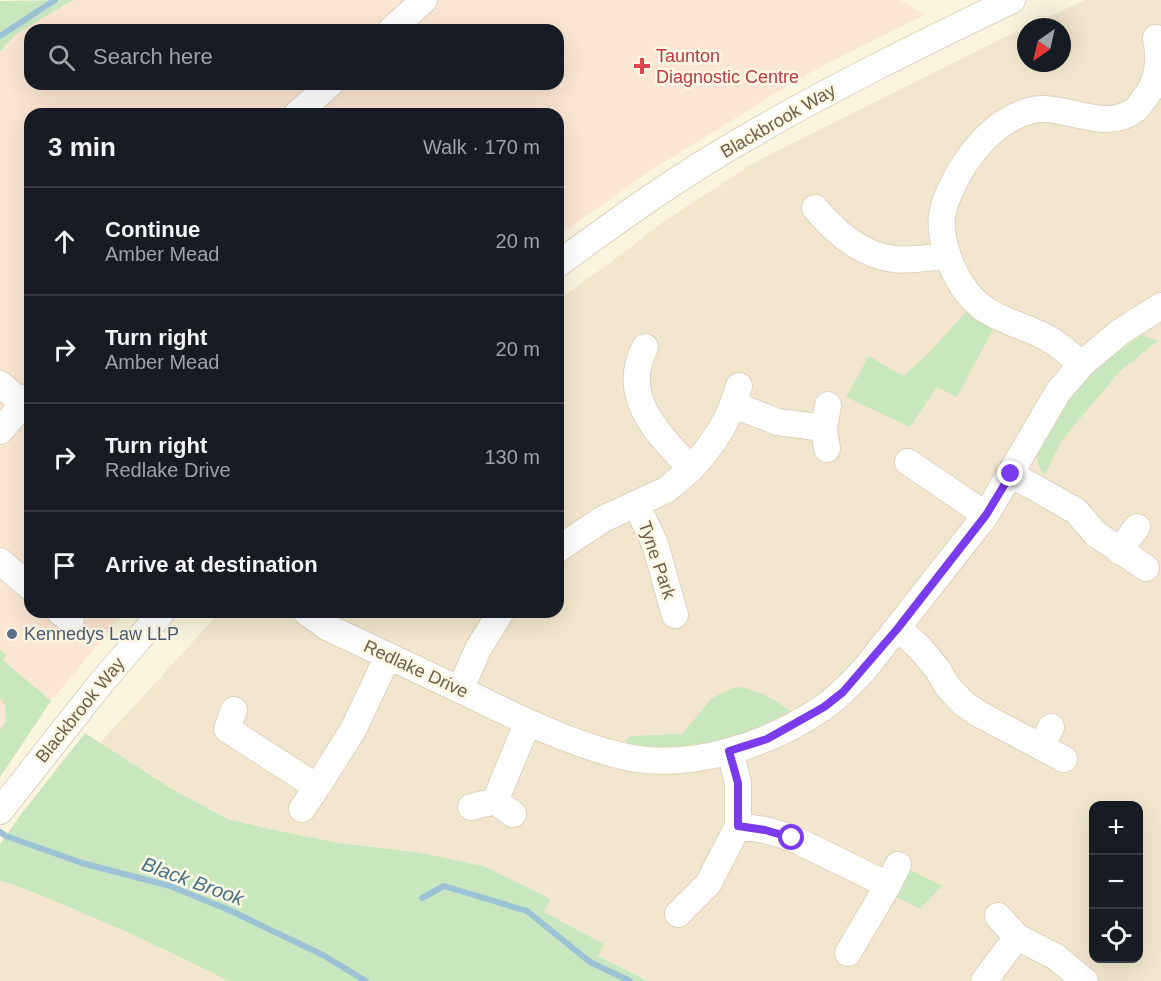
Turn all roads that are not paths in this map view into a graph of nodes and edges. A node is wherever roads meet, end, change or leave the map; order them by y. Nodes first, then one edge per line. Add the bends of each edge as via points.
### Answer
1 (424, 0) edge
2 (1012, 0) edge
3 (398, 24) edge
4 (1156, 38) dead end
5 (1159, 71) edge
6 (323, 90) edge
7 (304, 108) edge
8 (820, 223) dead end
9 (946, 256) junction
10 (564, 260) edge
11 (1160, 309) edge
12 (645, 347) dead end
13 (1082, 364) junction
14 (0, 384) edge
15 (24, 398) edge
16 (24, 403) edge
17 (826, 428) dead end
18 (0, 431) edge
19 (920, 463) dead end
20 (691, 469) junction
21 (1011, 474) junction
22 (636, 504) junction
23 (986, 515) junction
24 (1137, 527) dead end
25 (564, 545) edge
26 (1119, 551) junction
27 (0, 561) edge
28 (1146, 568) dead end
29 (24, 582) edge
30 (675, 615) dead end
31 (157, 618) edge
32 (314, 618) edge
33 (497, 618) edge
34 (898, 628) junction
35 (388, 657) junction
36 (460, 690) junction
37 (528, 722) junction
38 (224, 727) dead end
39 (729, 751) junction
40 (1064, 759) dead end
41 (317, 787) junction
42 (493, 807) dead end
43 (302, 809) dead end
44 (0, 810) edge
45 (738, 826) junction
46 (678, 914) dead end
47 (998, 916) dead end
48 (1017, 937) junction
49 (848, 953) dead end
50 (984, 981) edge
51 (1085, 981) edge

1 - 3 street
2 - 10 street, Blackbrook Way via 899,54 742,140
4 - 5 street
5 - 9 street via 1136,110 1115,118 1030,111 1004,123 985,138 967,160 947,198 942,216
6 - 7 street
8 - 9 street via 878,257 898,260
9 - 13 street via 958,279 983,308 1050,340
11 - 13 street, Redlake Drive via 1120,332
12 - 20 street via 638,360 638,395 646,416
13 - 21 street, Redlake Drive via 1058,392
14 - 15 street
16 - 18 street
17 - 20 street, Tyne Park via 778,422 736,396 721,432
19 - 23 street
20 - 22 street, Tyne Park via 666,489
21 - 23 street, Redlake Drive
21 - 26 street via 1076,511 1096,534
22 - 25 street, Tyne Park via 603,519
22 - 30 street, Tyne Park via 655,544
23 - 34 street, Redlake Drive
24 - 26 street
26 - 28 street
27 - 29 street
31 - 44 street, Blackbrook Way
32 - 35 street, Redlake Drive
33 - 36 street
34 - 39 street, Redlake Drive via 864,670 824,707 767,739
34 - 40 street via 919,647 963,703 979,714 1046,737
35 - 36 street, Redlake Drive
35 - 41 street via 353,730
36 - 37 street, Redlake Drive
37 - 39 street, Redlake Drive via 582,745 623,756 658,760
37 - 42 street
38 - 41 street
39 - 45 street via 738,783
41 - 43 street
45 - 46 street via 708,884
45 - 49 street via 792,838 893,875
47 - 48 street
48 - 50 street
48 - 51 street via 1056,957

